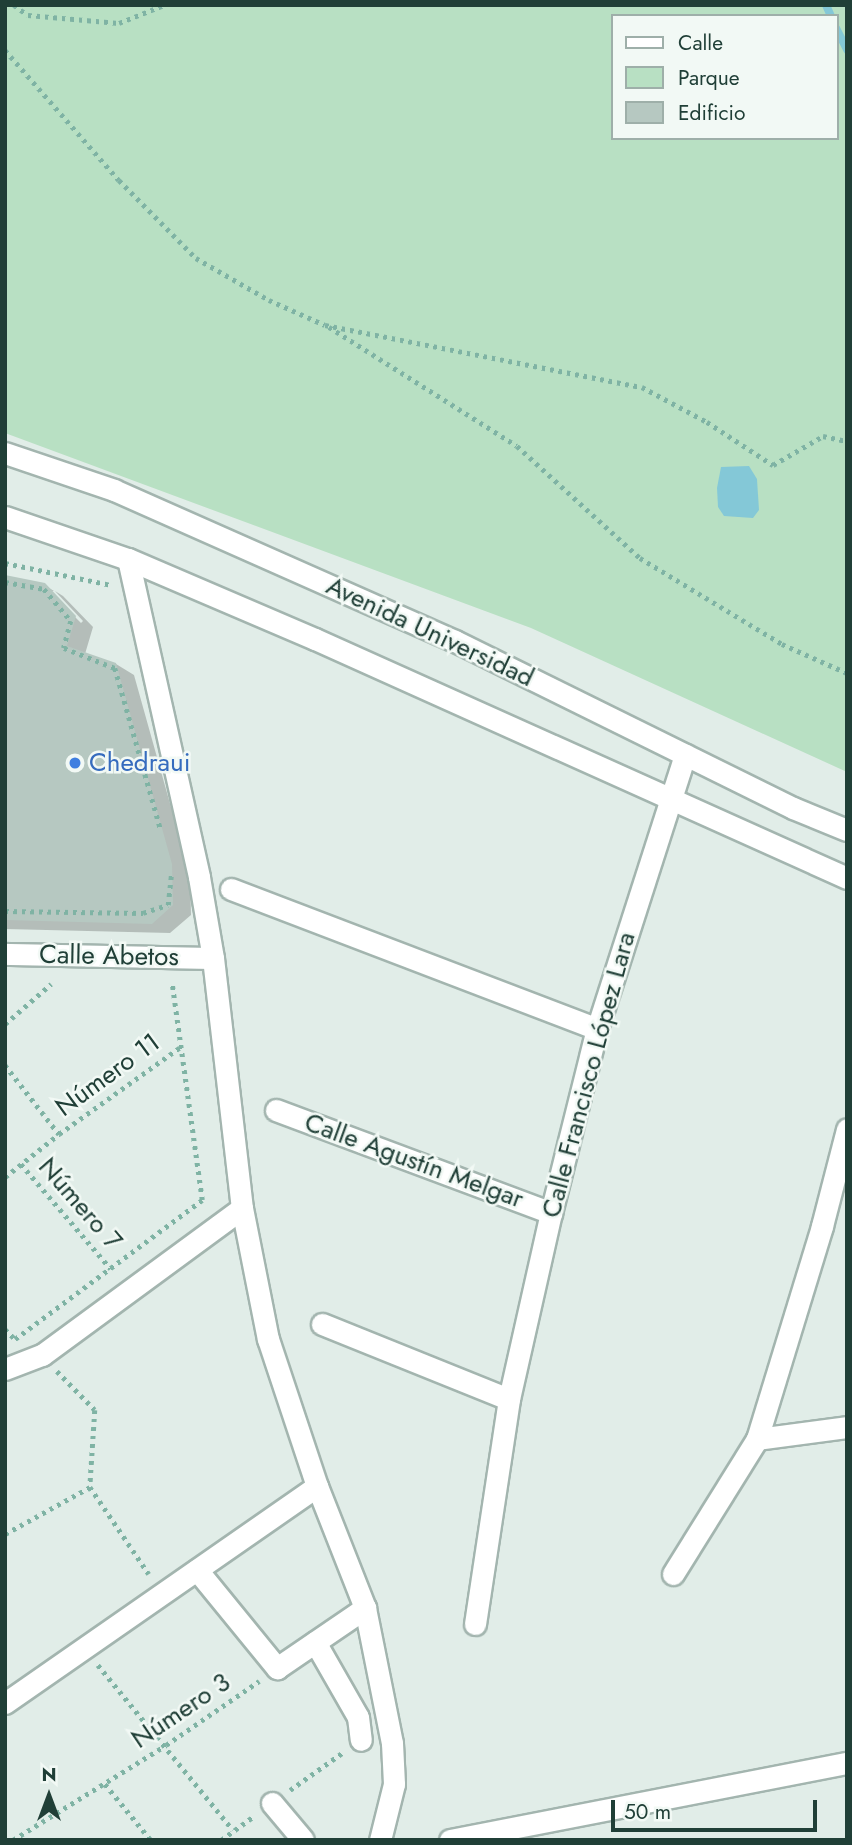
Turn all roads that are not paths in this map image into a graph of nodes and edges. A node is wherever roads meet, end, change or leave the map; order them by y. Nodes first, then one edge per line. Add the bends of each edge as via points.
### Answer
1 (5, 453) edge
2 (5, 517) edge
3 (128, 559) junction
4 (685, 755) junction
5 (670, 799) junction
6 (847, 830) edge
7 (847, 878) edge
8 (231, 889) dead end
9 (5, 954) edge
10 (213, 958) junction
11 (597, 1029) junction
12 (276, 1110) dead end
13 (847, 1129) edge
14 (242, 1208) junction
15 (551, 1213) junction
16 (322, 1324) dead end
17 (5, 1369) edge
18 (509, 1399) junction
19 (847, 1427) edge
20 (757, 1439) junction
21 (317, 1486) junction
22 (197, 1570) junction
23 (673, 1574) dead end
24 (365, 1608) junction
25 (475, 1624) dead end
26 (316, 1642) junction
27 (5, 1703) edge
28 (361, 1740) dead end
29 (847, 1763) edge
30 (272, 1803) dead end
31 (303, 1840) edge
32 (380, 1840) edge
33 (450, 1840) edge

1 - 4 street, Avenida Universidad via 114,490 455,641
2 - 3 street, Avenida Universidad
3 - 5 street, Avenida Universidad
3 - 10 street
4 - 5 street, Calle Francisco López Lara
4 - 6 street, Avenida Universidad
5 - 7 street, Avenida Universidad
5 - 11 street, Calle Francisco López Lara
8 - 11 street
9 - 10 street, Calle Abetos
10 - 14 street
11 - 15 street, Calle Francisco López Lara
12 - 15 street, Calle Agustín Melgar
13 - 20 street
14 - 17 street via 42,1355
14 - 21 street via 268,1339
15 - 18 street, Calle Francisco López Lara
16 - 18 street
18 - 25 street, Calle Francisco López Lara
19 - 20 street
20 - 23 street
21 - 22 street
21 - 24 street
22 - 26 street via 277,1668
22 - 27 street
24 - 26 street
24 - 32 street via 392,1744 394,1784
26 - 28 street via 358,1717
29 - 33 street
30 - 31 street

